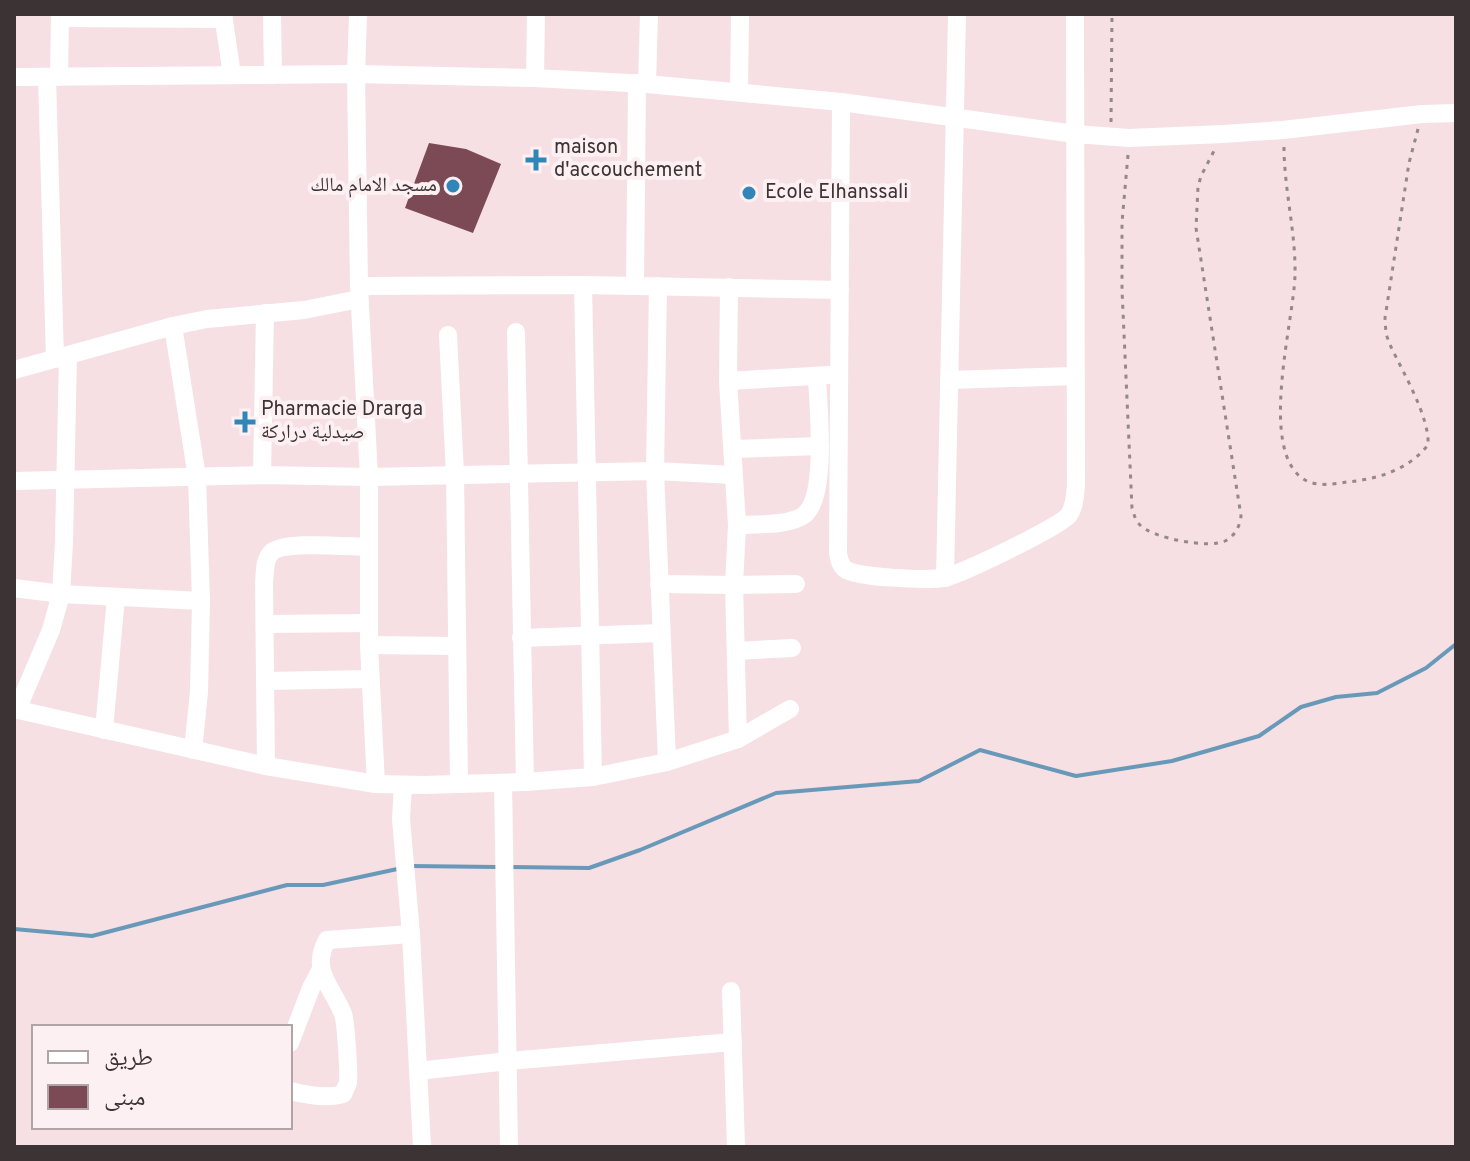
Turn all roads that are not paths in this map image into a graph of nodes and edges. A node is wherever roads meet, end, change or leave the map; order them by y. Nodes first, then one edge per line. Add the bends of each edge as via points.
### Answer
1 (272, 14) edge
2 (358, 14) edge
3 (536, 14) edge
4 (649, 14) edge
5 (740, 14) edge
6 (957, 14) edge
7 (1075, 14) edge
8 (60, 16) edge
9 (139, 16) edge
10 (223, 17) edge
11 (356, 74) junction
12 (232, 75) junction
13 (273, 75) junction
14 (14, 77) edge
15 (53, 77) junction
16 (535, 78) junction
17 (642, 84) junction
18 (739, 92) junction
19 (841, 102) junction
20 (1456, 113) edge
21 (955, 118) junction
22 (1075, 134) junction
23 (583, 285) junction
24 (635, 286) junction
25 (658, 286) junction
26 (729, 287) junction
27 (840, 290) junction
28 (359, 293) junction
29 (265, 313) junction
30 (173, 326) junction
31 (516, 332) dead end
32 (448, 335) dead end
33 (62, 358) junction
34 (14, 370) edge
35 (839, 374) junction
36 (817, 376) junction
37 (1075, 376) junction
38 (949, 380) junction
39 (728, 381) junction
40 (820, 446) junction
41 (734, 449) junction
42 (655, 471) junction
43 (519, 473) junction
44 (587, 473) junction
45 (455, 474) junction
46 (262, 475) junction
47 (733, 475) junction
48 (197, 477) junction
49 (369, 477) junction
50 (65, 479) junction
51 (14, 481) edge
52 (737, 525) junction
53 (369, 547) junction
54 (945, 578) junction
55 (659, 584) junction
56 (796, 584) dead end
57 (734, 585) junction
58 (14, 588) edge
59 (61, 594) junction
60 (116, 597) junction
61 (201, 601) junction
62 (369, 623) junction
63 (266, 624) junction
64 (661, 633) junction
65 (589, 635) junction
66 (521, 638) junction
67 (369, 645) junction
68 (457, 646) junction
69 (792, 648) dead end
70 (736, 651) junction
71 (370, 679) junction
72 (267, 681) junction
73 (790, 709) dead end
74 (16, 710) edge
75 (104, 730) junction
76 (738, 739) junction
77 (193, 750) junction
78 (667, 762) junction
79 (266, 766) junction
80 (593, 777) junction
81 (525, 782) junction
82 (503, 783) junction
83 (376, 784) junction
84 (459, 784) junction
85 (403, 785) junction
86 (411, 934) junction
87 (321, 969) junction
88 (731, 991) dead end
89 (292, 1038) edge
90 (733, 1042) junction
91 (508, 1061) junction
92 (418, 1071) junction
93 (292, 1091) edge
94 (422, 1147) edge
95 (509, 1147) edge
96 (736, 1147) edge

1 - 13 street
2 - 11 street
3 - 16 street
4 - 17 street
5 - 18 street
6 - 21 street
7 - 22 street
8 - 9 street
8 - 15 street
9 - 10 street
10 - 12 street
11 - 13 street
11 - 16 street
11 - 28 street
12 - 13 street
12 - 15 street
14 - 15 street
15 - 33 street
16 - 17 street
17 - 18 street
17 - 24 street
18 - 19 street
19 - 21 street
19 - 27 street
20 - 22 street via 1223,134
21 - 22 street
21 - 38 street
22 - 37 street
23 - 24 street
23 - 28 street
23 - 44 street
24 - 25 street
25 - 26 street
25 - 42 street
26 - 27 street
26 - 39 street
27 - 35 street
28 - 29 street via 331,306
28 - 49 street
29 - 30 street
29 - 46 street
30 - 33 street
30 - 48 street
31 - 43 street
32 - 45 street
33 - 34 street
33 - 50 street
35 - 36 street
35 - 54 street via 838,553 843,567 866,576
36 - 39 street
36 - 40 street
37 - 38 street
37 - 54 street via 1076,485 1069,516
38 - 54 street
39 - 41 street
40 - 41 street
40 - 52 street via 819,483 805,515 794,521
41 - 47 street
42 - 44 street
42 - 47 street
42 - 55 street
43 - 44 street
43 - 45 street
43 - 66 street
44 - 65 street
45 - 49 street
45 - 68 street
46 - 48 street
46 - 49 street
47 - 52 street
48 - 50 street
48 - 61 street
49 - 53 street
50 - 51 street
50 - 59 street
52 - 57 street
53 - 62 street
53 - 63 street via 293,545 273,550 265,562
55 - 57 street
55 - 64 street
56 - 57 street
57 - 70 street
58 - 59 street
59 - 60 street
59 - 74 street
60 - 61 street
60 - 75 street
61 - 77 street
62 - 63 street
62 - 67 street
63 - 72 street
64 - 65 street
64 - 78 street
65 - 66 street
65 - 80 street
66 - 81 street
67 - 68 street
67 - 71 street
68 - 84 street
69 - 70 street
70 - 76 street
71 - 72 street
71 - 83 street
72 - 79 street
73 - 76 street
74 - 75 street
75 - 77 street
76 - 78 street
77 - 79 street
78 - 80 street
79 - 83 street
80 - 81 street
81 - 82 street
82 - 84 street
82 - 91 street
83 - 85 street
84 - 85 street
85 - 86 street
86 - 87 street via 327,940 320,954
86 - 92 street
87 - 89 street
87 - 93 street via 345,1018 348,1084 336,1096
88 - 90 street
90 - 91 street
90 - 96 street
91 - 92 street
91 - 95 street
92 - 94 street

